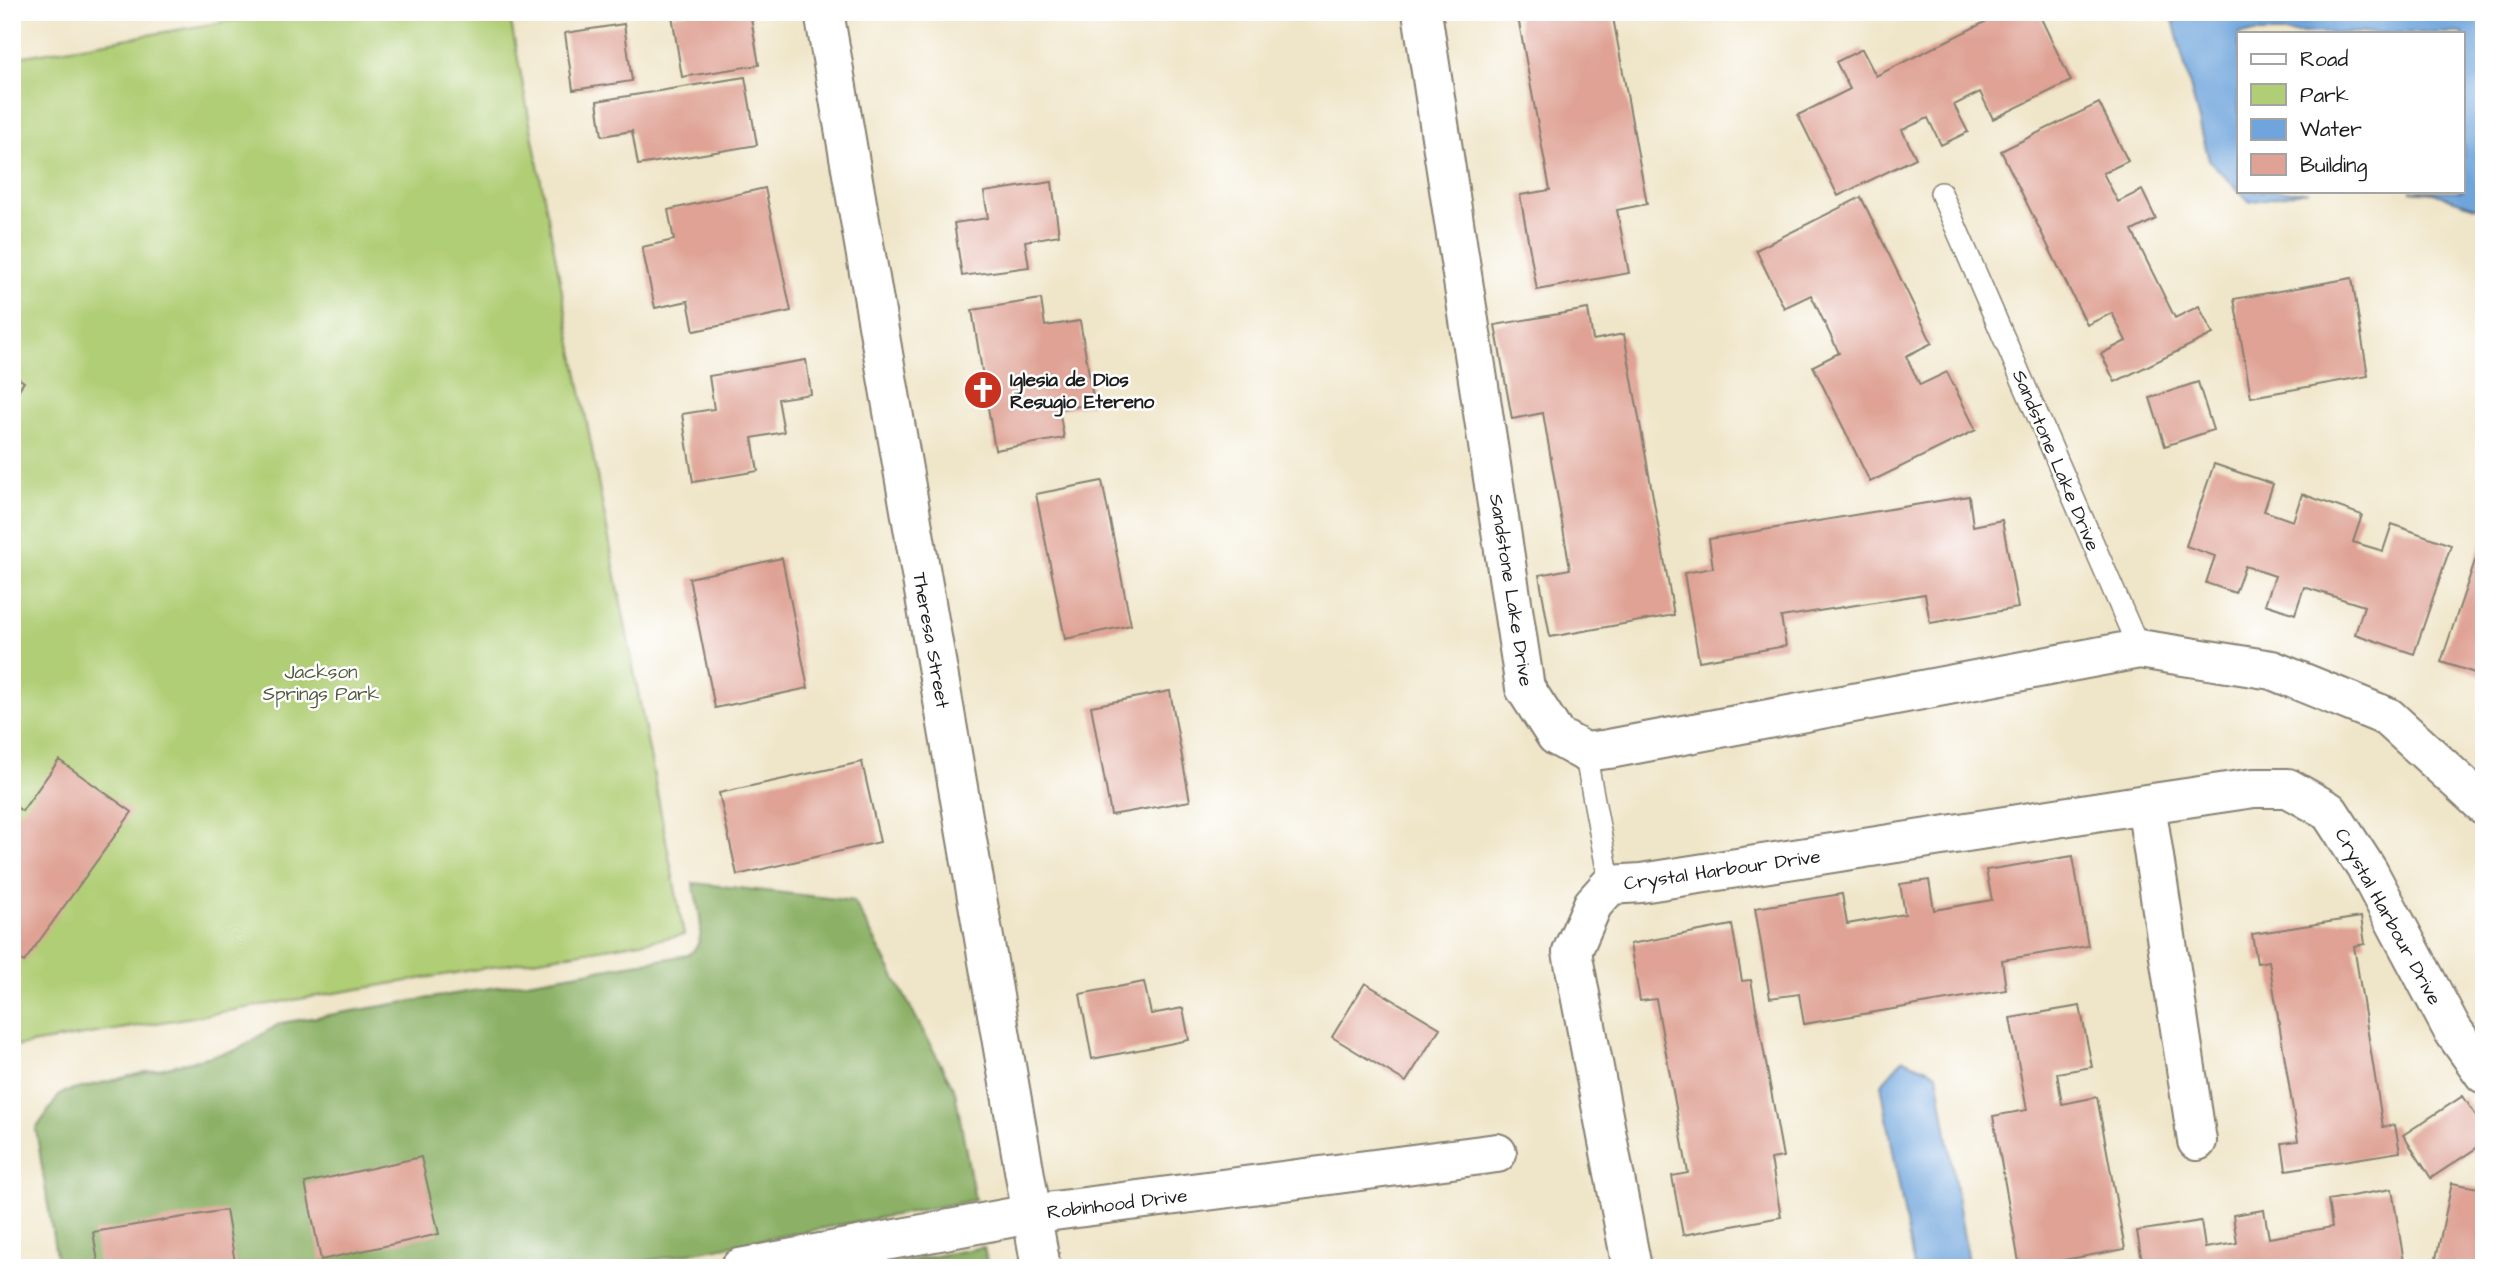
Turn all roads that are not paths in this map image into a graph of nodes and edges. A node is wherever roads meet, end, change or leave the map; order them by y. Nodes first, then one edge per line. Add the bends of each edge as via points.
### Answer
1 (824, 12) edge
2 (1422, 12) edge
3 (1941, 193) dead end
4 (2139, 649) junction
5 (1586, 752) junction
6 (2147, 804) junction
7 (2484, 805) edge
8 (1609, 885) junction
9 (2484, 1074) edge
10 (2197, 1141) dead end
11 (1497, 1153) dead end
12 (1031, 1214) junction
13 (740, 1268) edge
14 (1041, 1268) edge
15 (1632, 1268) edge

1 - 12 street, Theresa Street
2 - 5 street, Sandstone Lake Drive via 1525,688 1556,736
3 - 4 lane, Sandstone Lake Drive
4 - 5 street
4 - 7 street via 2272,670 2388,717
5 - 8 lane
6 - 8 street, Crystal Harbour Drive
6 - 9 street, Crystal Harbour Drive via 2254,788 2288,788 2329,811 2368,871 2452,1029
6 - 10 street
8 - 15 street, Crystal Harbour Drive via 1593,904 1572,952
11 - 12 street, Robinhood Drive
12 - 13 street, Robinhood Drive
12 - 14 street, Theresa Street

